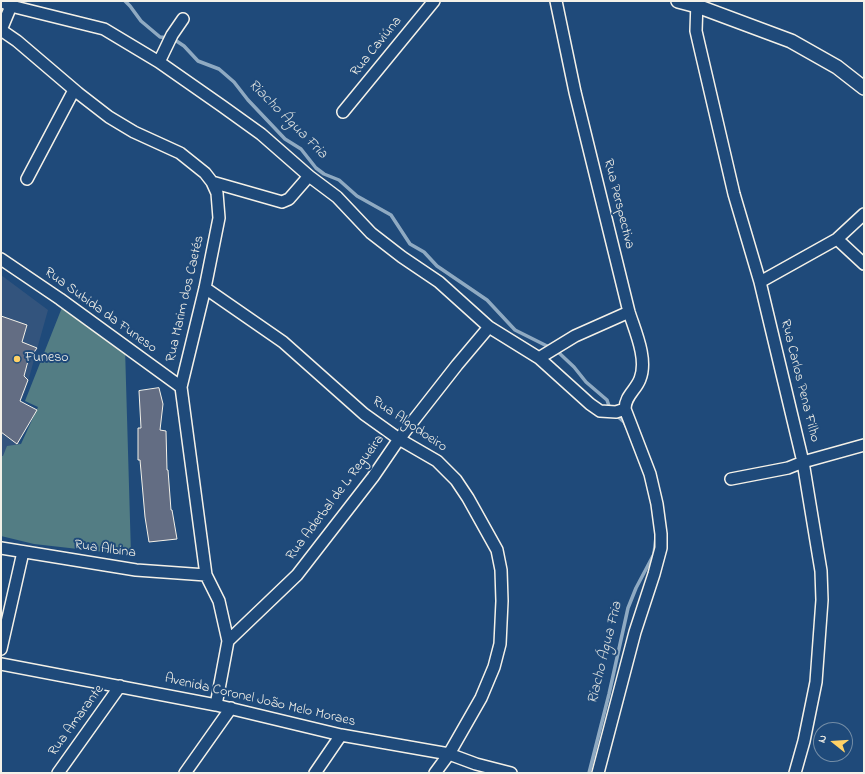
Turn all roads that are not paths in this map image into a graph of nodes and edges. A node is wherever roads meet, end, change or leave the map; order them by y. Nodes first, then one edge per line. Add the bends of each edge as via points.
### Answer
1 (1, 1) edge
2 (434, 1) edge
3 (556, 1) edge
4 (678, 1) edge
5 (697, 4) edge
6 (11, 6) junction
7 (183, 20) dead end
8 (1, 30) edge
9 (159, 62) junction
10 (864, 88) edge
11 (74, 90) junction
12 (343, 112) dead end
13 (309, 176) junction
14 (27, 179) dead end
15 (212, 182) junction
16 (864, 214) edge
17 (838, 239) junction
18 (1, 259) edge
19 (864, 264) edge
20 (760, 282) junction
21 (205, 288) junction
22 (629, 312) junction
23 (489, 327) junction
24 (541, 356) junction
25 (181, 387) junction
26 (620, 410) junction
27 (399, 439) junction
28 (864, 445) edge
29 (803, 462) junction
30 (731, 478) dead end
31 (1, 548) edge
32 (23, 552) junction
33 (206, 575) junction
34 (228, 641) junction
35 (1, 649) edge
36 (1, 664) edge
37 (120, 686) junction
38 (216, 705) junction
39 (231, 708) junction
40 (341, 736) junction
41 (449, 754) junction
42 (58, 773) edge
43 (185, 773) edge
44 (315, 773) edge
45 (435, 773) edge
46 (511, 773) edge
47 (598, 773) edge
48 (795, 773) edge

1 - 6 street
2 - 12 street, Rua Caviúna
3 - 22 street, Rua Perspectiva via 575,92
4 - 5 street
5 - 10 street via 790,41 836,67
5 - 20 street, Rua Carlos Pena Filho via 696,31 734,194
6 - 8 street, Rua Marim dos Caetés
6 - 9 street via 104,29
7 - 9 street via 172,35
8 - 11 street, Rua Marim dos Caetés
9 - 13 street via 261,134
11 - 14 street
11 - 15 street, Rua Marim dos Caetés via 109,117 134,132 180,153
13 - 15 street via 282,202
13 - 23 street via 337,197 371,233 439,282
15 - 21 street, Rua Marim dos Caetés via 217,193 219,218
16 - 17 street
17 - 19 street
17 - 20 street
18 - 25 street, Rua Subida da Funeso
20 - 29 street, Rua Carlos Pena Filho
21 - 25 street, Rua Marim dos Caetés
21 - 27 street, Rua Algodoeiro via 283,342 364,414
22 - 24 street via 576,336
22 - 26 street, Rua Perspectiva via 640,345 642,372 640,380
23 - 24 street
23 - 27 street, Rua Aderbal de L. Regueira
24 - 26 street via 600,411
25 - 33 street, Rua Marim dos Caetés
26 - 47 street via 650,474 657,504 661,548 635,632
27 - 34 street, Rua Aderbal de L. Regueira via 297,575
27 - 41 street, Rua Algodoeiro via 436,461 456,480 497,550 501,570 502,628 494,667
28 - 29 street
29 - 30 street via 788,468
29 - 48 street, Rua Carlos Pena Filho via 821,571 822,600 816,682
31 - 32 street, Rua Albina
32 - 33 street, Rua Albina via 136,570
32 - 35 street
33 - 34 street, Rua Marim dos Caetés via 219,601
34 - 38 street, Rua Marim dos Caetés
36 - 37 street, Avenida Coronel João Melo Moraes
37 - 38 street, Avenida Coronel João Melo Moraes
37 - 42 street, Rua Amarante
38 - 39 street, Avenida Coronel João Melo Moraes
39 - 40 street, Avenida Coronel João Melo Moraes
39 - 43 street
40 - 41 street, Avenida Coronel João Melo Moraes
40 - 44 street
41 - 45 street, Rua Algodoeiro
41 - 46 street, Avenida Coronel João Melo Moraes

